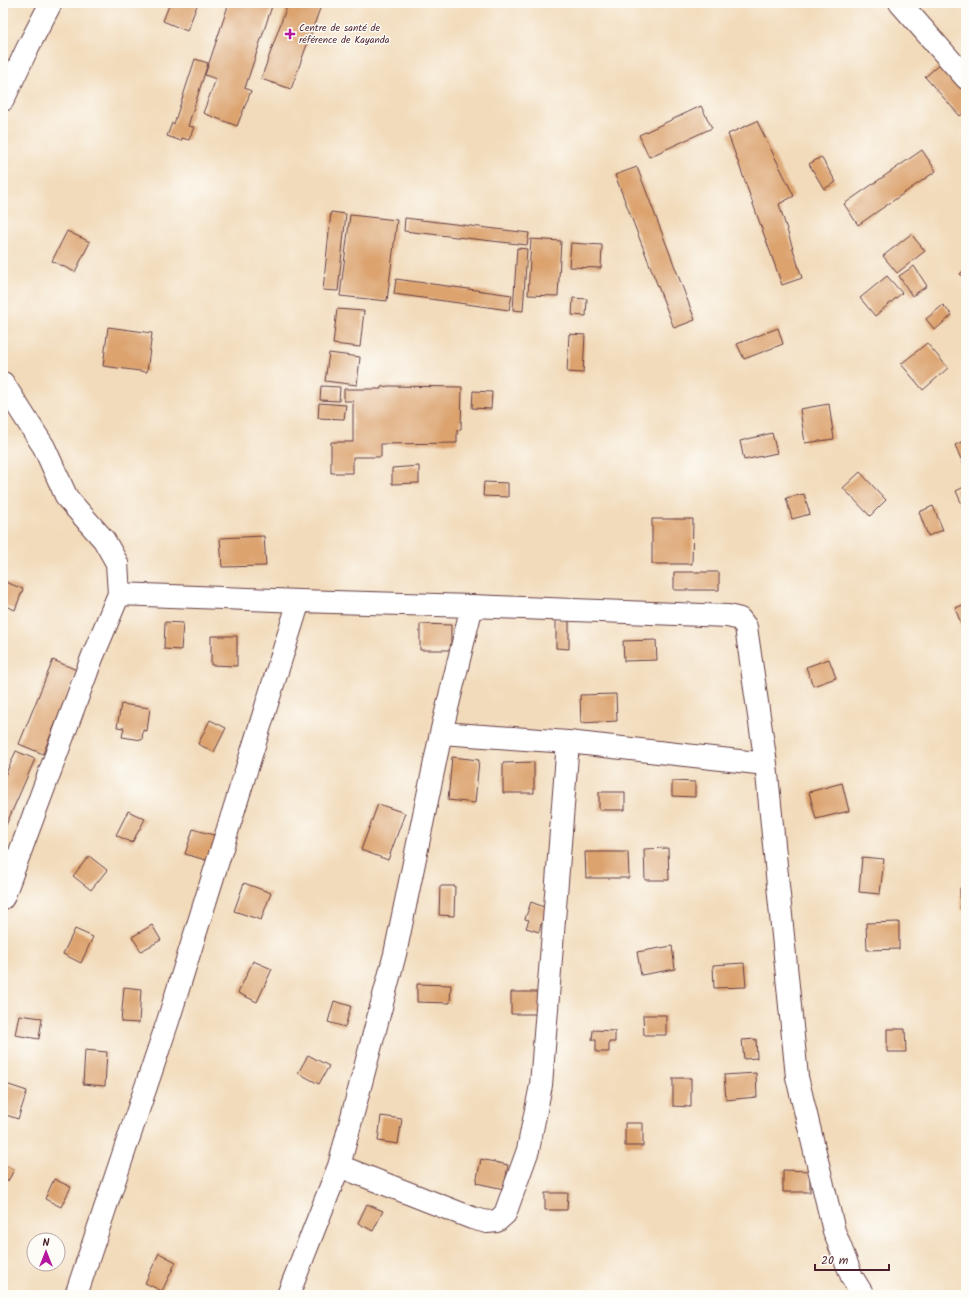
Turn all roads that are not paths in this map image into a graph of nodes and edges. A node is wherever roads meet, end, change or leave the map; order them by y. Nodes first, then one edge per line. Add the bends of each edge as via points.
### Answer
1 (50, 3) edge
2 (900, 3) edge
3 (966, 78) edge
4 (3, 100) edge
5 (3, 383) edge
6 (120, 594) junction
7 (299, 601) junction
8 (472, 606) junction
9 (441, 733) junction
10 (568, 742) junction
11 (766, 764) junction
12 (3, 898) edge
13 (339, 1166) junction
14 (76, 1295) edge
15 (288, 1295) edge
16 (864, 1295) edge

1 - 4 street
2 - 3 street
5 - 6 street via 44,447 67,498 104,540 117,563
6 - 7 street
6 - 12 street via 92,658
7 - 8 street
7 - 14 street via 168,1021
8 - 9 street
8 - 11 street via 728,616 740,619 746,627
9 - 10 street
9 - 13 street via 394,954
10 - 11 street
10 - 13 street via 541,1085 528,1150 505,1214 497,1221 487,1222 472,1218
11 - 16 street via 797,1077 834,1231 852,1277
13 - 15 street

